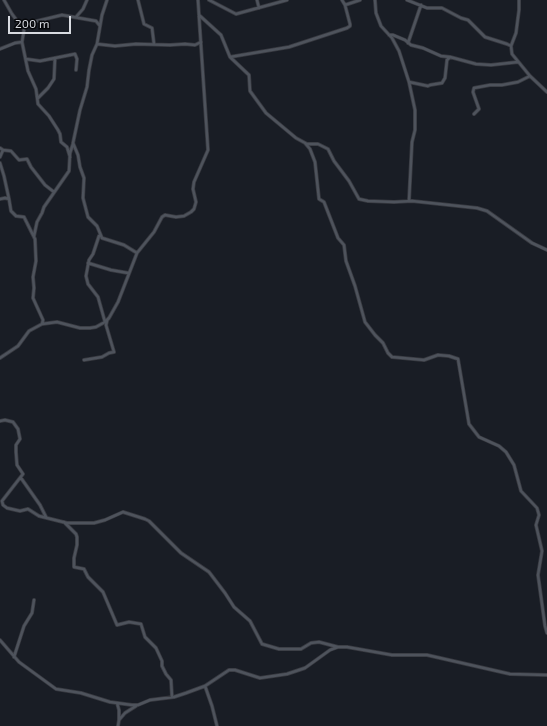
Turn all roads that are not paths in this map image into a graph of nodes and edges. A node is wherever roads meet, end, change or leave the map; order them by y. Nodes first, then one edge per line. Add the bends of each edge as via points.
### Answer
1 (4, 0) edge
2 (87, 0) edge
3 (107, 0) edge
4 (138, 0) edge
5 (198, 0) edge
6 (209, 0) edge
7 (257, 0) edge
8 (287, 0) edge
9 (342, 0) edge
10 (360, 0) edge
11 (375, 0) edge
12 (407, 0) edge
13 (519, 0) edge
14 (344, 5) junction
15 (421, 6) junction
16 (259, 8) junction
17 (200, 15) junction
18 (76, 18) junction
19 (101, 26) junction
20 (23, 28) junction
21 (389, 35) junction
22 (22, 42) junction
23 (201, 42) junction
24 (408, 43) junction
25 (97, 44) junction
26 (154, 44) junction
27 (511, 46) junction
28 (0, 49) edge
29 (230, 57) junction
30 (450, 57) junction
31 (55, 58) junction
32 (26, 59) junction
33 (518, 62) junction
34 (76, 70) dead end
35 (530, 76) junction
36 (408, 82) junction
37 (547, 92) edge
38 (38, 98) junction
39 (474, 114) dead end
40 (73, 143) junction
41 (305, 143) junction
42 (2, 149) edge
43 (0, 157) edge
44 (70, 157) junction
45 (0, 164) edge
46 (54, 192) junction
47 (0, 199) edge
48 (9, 199) junction
49 (409, 201) junction
50 (99, 235) junction
51 (34, 236) junction
52 (547, 250) edge
53 (137, 253) junction
54 (88, 262) junction
55 (128, 273) junction
56 (106, 321) junction
57 (42, 324) junction
58 (0, 358) edge
59 (84, 360) dead end
60 (0, 421) edge
61 (21, 478) junction
62 (46, 518) junction
63 (64, 522) junction
64 (34, 600) dead end
65 (547, 632) edge
66 (0, 641) edge
67 (338, 647) junction
68 (14, 657) junction
69 (547, 675) edge
70 (205, 686) junction
71 (172, 697) junction
72 (117, 703) junction
73 (137, 705) junction
74 (119, 720) junction
75 (118, 726) edge
76 (217, 726) edge

1 - 20 street
2 - 18 street
3 - 19 street
4 - 26 street via 144,24 152,28
5 - 17 street
6 - 16 street via 236,14
7 - 16 street
8 - 16 street
9 - 14 street
10 - 14 street
11 - 21 street via 379,22
12 - 15 street
13 - 27 street via 516,33
14 - 29 street via 350,24 347,28 289,47
15 - 24 street
15 - 27 street via 442,8 454,13 470,21 485,37
17 - 23 street
17 - 29 street via 221,35
18 - 19 street via 96,21
18 - 20 street via 62,15 33,22
19 - 25 street
20 - 22 street
21 - 24 street via 397,36
21 - 36 street via 399,51
22 - 28 street
22 - 32 street
23 - 26 street via 195,45
23 - 53 street via 208,150 193,186 196,204 188,214 179,217 163,216
24 - 30 street
25 - 26 street
25 - 40 street via 92,55
27 - 33 street via 512,54
29 - 41 street via 249,75 250,91 268,115
30 - 33 street via 482,66
30 - 36 street via 442,83 428,86
31 - 32 street via 40,61
31 - 34 street via 75,54
31 - 38 street via 54,79
32 - 38 street
33 - 35 street
35 - 37 street
35 - 39 street via 518,82 474,88 473,92 479,106
36 - 49 street via 416,126 412,142
38 - 44 street via 38,104 59,132 60,142 67,147
40 - 44 street
40 - 50 street via 84,178 83,193 87,214 97,226
41 - 49 street via 318,144 328,149 359,199
41 - 65 street via 315,162 319,199 324,202 338,238 344,245 346,262 366,322 392,357 424,360 438,355 458,359 469,424 480,438 506,452 514,465 521,491 537,508 539,515 536,525 542,551 538,575
42 - 43 street
42 - 46 street via 11,152 19,160 27,159 45,185
44 - 46 street via 68,173
45 - 48 street
46 - 51 street via 37,220
47 - 48 street
48 - 51 street via 11,211 16,216 24,217
49 - 52 street via 459,205 487,211
50 - 53 street
50 - 54 street
51 - 57 street via 36,261 33,298
53 - 55 street
54 - 55 street
54 - 56 street via 87,280 98,297
55 - 56 street via 118,302
56 - 57 street via 90,328 57,322
56 - 59 street via 114,352
57 - 58 street via 30,330 18,346
60 - 61 street via 13,422 18,429 20,439 15,449 17,465 23,474
61 - 62 street
61 - 62 street via 3,499 2,505 18,511 28,509
62 - 63 street
63 - 67 street via 92,523 123,512 148,520 181,553 209,572 234,607 250,621 262,644 279,649 301,649 319,642
63 - 71 street via 77,537 73,567 84,569 88,577 102,589 117,625 129,622 141,624 145,637 156,648 164,672 171,680
64 - 68 street via 32,613 24,626
66 - 68 street
67 - 69 street via 392,655 427,655 510,674
67 - 70 street via 305,668 287,674 260,678 229,670
68 - 72 street via 56,689
70 - 71 street
70 - 76 street
71 - 73 street
72 - 73 street
72 - 74 street
73 - 74 street
74 - 75 street

